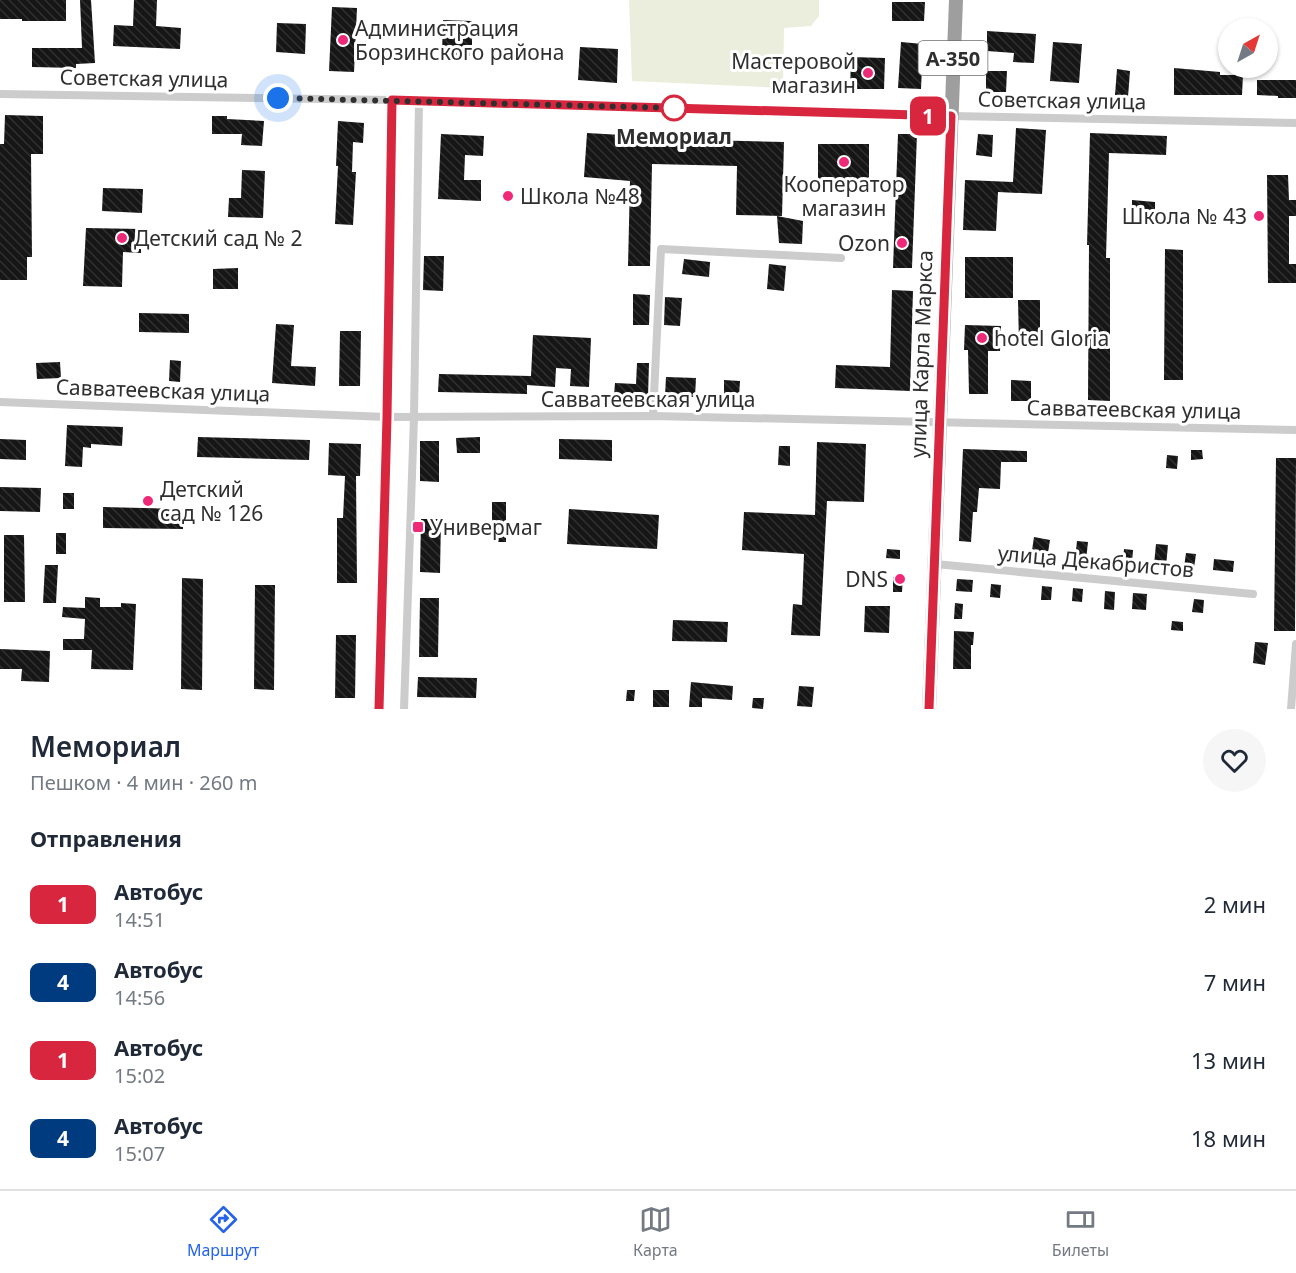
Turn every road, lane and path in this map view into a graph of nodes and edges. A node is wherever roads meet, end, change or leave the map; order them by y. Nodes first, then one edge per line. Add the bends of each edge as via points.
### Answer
1 (956, 0) edge
2 (0, 94) edge
3 (392, 100) junction
4 (419, 101) junction
5 (951, 116) junction
6 (1296, 123) edge
7 (841, 258) dead end
8 (0, 402) edge
9 (653, 416) junction
10 (387, 417) junction
11 (414, 417) junction
12 (940, 422) junction
13 (1296, 430) edge
14 (935, 564) junction
15 (1253, 594) dead end
16 (1296, 644) edge
17 (379, 709) edge
18 (404, 709) edge
19 (929, 709) edge
20 (1291, 709) edge

1 - 5 highway, улица Карла Маркса / А-350
2 - 3 street, Советская улица
3 - 4 street, Советская улица
3 - 10 street
4 - 5 street, Советская улица
4 - 11 street
5 - 6 street, Советская улица
5 - 12 highway, улица Карла Маркса / А-350
7 - 9 street via 661,249
8 - 10 street, Савватеевская улица
9 - 11 street, Савватеевская улица
9 - 12 street, Савватеевская улица
10 - 11 street, Савватеевская улица
10 - 17 street
11 - 18 street
12 - 13 street, Савватеевская улица
12 - 14 highway, улица Карла Маркса / А-350
14 - 15 street, улица Декабристов
14 - 19 highway, улица Карла Маркса / А-350
16 - 20 street

